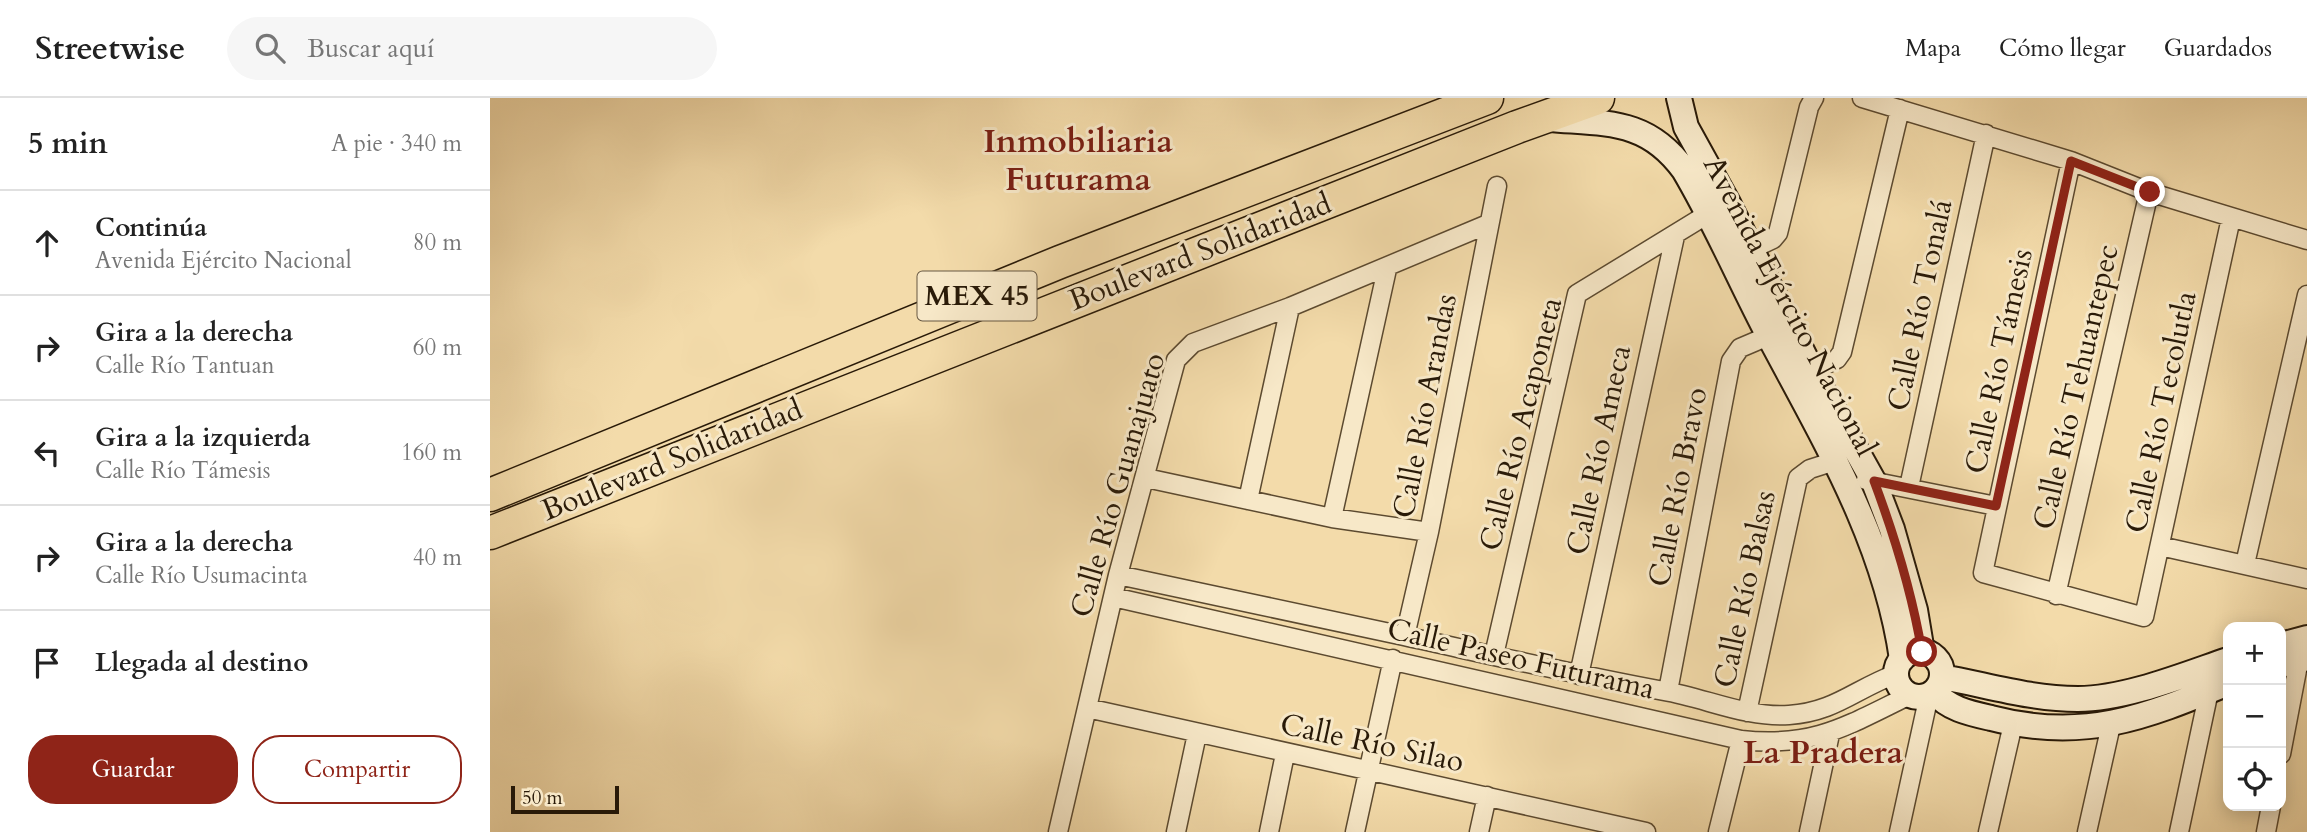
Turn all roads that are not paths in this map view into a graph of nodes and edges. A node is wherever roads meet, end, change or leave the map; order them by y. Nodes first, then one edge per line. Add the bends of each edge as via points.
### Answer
1 (1598, 98) edge
2 (1679, 98) edge
3 (1814, 98) edge
4 (1863, 98) edge
5 (1466, 102) edge
6 (1899, 109) junction
7 (1544, 118) junction
8 (1986, 134) junction
9 (1495, 136) junction
10 (2071, 161) junction
11 (1312, 167) junction
12 (1497, 186) dead end
13 (2150, 192) junction
14 (1718, 207) junction
15 (2231, 218) junction
16 (1488, 224) junction
17 (1675, 236) junction
18 (2307, 240) edge
19 (1752, 249) junction
20 (1175, 263) junction
21 (1387, 268) junction
22 (2307, 295) edge
23 (1290, 307) junction
24 (1779, 332) junction
25 (1812, 371) junction
26 (1840, 469) junction
27 (1146, 478) junction
28 (1874, 481) junction
29 (1909, 487) junction
30 (490, 495) edge
31 (1248, 500) junction
32 (1996, 506) junction
33 (1332, 518) junction
34 (1429, 532) junction
35 (490, 533) edge
36 (2160, 546) junction
37 (2245, 564) junction
38 (1118, 575) junction
39 (2307, 579) edge
40 (2056, 595) junction
41 (1113, 597) junction
42 (1377, 630) junction
43 (1405, 636) junction
44 (1446, 646) junction
45 (2295, 653) edge
46 (1371, 654) junction
47 (1494, 656) junction
48 (1393, 659) junction
49 (1907, 661) junction
50 (2223, 662) edge
51 (1441, 670) junction
52 (1578, 675) junction
53 (1619, 684) junction
54 (2219, 687) edge
55 (1928, 690) junction
56 (1668, 691) junction
57 (1087, 708) junction
58 (1611, 708) junction
59 (1747, 712) junction
60 (2013, 724) junction
61 (2112, 725) junction
62 (1197, 733) junction
63 (1830, 734) junction
64 (1741, 740) junction
65 (2282, 748) edge
66 (1285, 754) junction
67 (1368, 771) junction
68 (1487, 796) junction
69 (2270, 811) edge
70 (1597, 827) edge
71 (1058, 832) edge
72 (1176, 832) edge
73 (1269, 832) edge
74 (1355, 832) edge
75 (1479, 832) edge
76 (1646, 832) edge
77 (1717, 832) edge
78 (1809, 832) edge
79 (1899, 832) edge
80 (1988, 832) edge
81 (2087, 832) edge
82 (2179, 832) edge
83 (2266, 832) edge

1 - 7 highway, Boulevard Solidaridad / MEX 45
2 - 14 main road, Avenida Ejército Nacional
3 - 19 street via 1778,233
4 - 6 street
5 - 9 main road
5 - 11 highway, Boulevard Solidaridad / MEX 45
6 - 8 street
6 - 25 street via 1842,352
7 - 9 highway, Boulevard Solidaridad / MEX 45
7 - 14 main road, Avenida Ejército Nacional via 1605,124 1650,136
8 - 10 street
8 - 29 street, Calle Río Tonalá
9 - 20 highway, Boulevard Solidaridad / MEX 45
10 - 13 street
10 - 32 street, Calle Río Támesis
11 - 20 highway via 1279,190 1176,233 1167,247
11 - 30 highway, Boulevard Solidaridad / MEX 45 via 1060,262
12 - 16 street, Calle Río Arandas
13 - 15 street
13 - 40 street, Calle Río Tehuantepec
14 - 17 street, Calle Río Acaponeta
14 - 19 main road, Avenida Ejército Nacional
14 - 24 main road, Avenida Ejército Nacional
15 - 18 street
15 - 36 street, Calle Río Tecolutla
16 - 21 street, Calle Río Guanajuato
16 - 34 street, Calle Río Arandas
17 - 47 street, Calle Río Acaponeta via 1577,294
17 - 52 street, Calle Río Ameca
19 - 24 main road, Avenida Ejército Nacional
20 - 35 highway, Boulevard Solidaridad / MEX 45
21 - 23 street, Calle Río Guanajuato
21 - 33 street
22 - 37 street
23 - 27 street, Calle Río Guanajuato via 1184,350 1176,360
23 - 31 street
24 - 25 main road, Avenida Ejército Nacional
24 - 26 main road, Avenida Ejército Nacional
24 - 56 street, Calle Río Bravo via 1741,348 1731,361
25 - 28 main road, Avenida Ejército Nacional
26 - 28 street
26 - 49 main road, Avenida Ejército Nacional via 1871,535
26 - 59 street, Calle Río Balsas via 1810,469 1797,478
27 - 31 street
27 - 38 street, Calle Río Guanajuato
28 - 29 street
28 - 49 main road, Avenida Ejército Nacional via 1908,587
29 - 32 street
31 - 33 street
32 - 40 street, Calle Río Támesis via 1983,573
33 - 34 street
34 - 43 street, Calle Río Arandas
36 - 37 street
36 - 40 street, Calle Río Tecolutla via 2144,617
37 - 39 street
38 - 41 street, Calle Río Guanajuato
38 - 42 street, Calle Paseo Futurama
41 - 46 street, Calle Paseo Futurama
41 - 57 street, Calle Río Guanajuato
42 - 43 street, Calle Paseo Futurama
42 - 46 street
43 - 44 street, Calle Paseo Futurama
44 - 47 street, Calle Paseo Futurama
44 - 51 street
45 - 65 street
46 - 48 street, Calle Paseo Futurama
47 - 52 street, Calle Paseo Futurama
48 - 51 street, Calle Paseo Futurama
48 - 67 street
49 - 55 main road via 1902,690
49 - 55 main road via 1934,657
49 - 59 street, Calle Paseo Futurama via 1838,705 1807,713
50 - 55 main road via 2137,688 2080,699
51 - 58 street, Calle Paseo Futurama
52 - 53 street, Calle Paseo Futurama
53 - 56 street, Calle Paseo Futurama
53 - 58 street
54 - 61 main road
54 - 82 street
55 - 60 main road via 1943,703
55 - 63 street, Calle Paseo Futurama
55 - 79 street
56 - 59 street, Calle Paseo Futurama
57 - 62 street, Calle Río Silao
57 - 71 street, Calle Río Guanajuato
58 - 64 street, Calle Paseo Futurama
60 - 61 main road via 2079,729
60 - 80 street
61 - 81 street
62 - 66 street, Calle Río Silao
62 - 72 street
63 - 64 street, Calle Paseo Futurama via 1777,744
63 - 78 street
64 - 77 street
66 - 67 street, Calle Río Silao
66 - 73 street
67 - 68 street, Calle Río Silao
67 - 74 street
68 - 70 street, Calle Río Silao
68 - 75 street
69 - 83 street
70 - 76 street, Calle Río Silao

